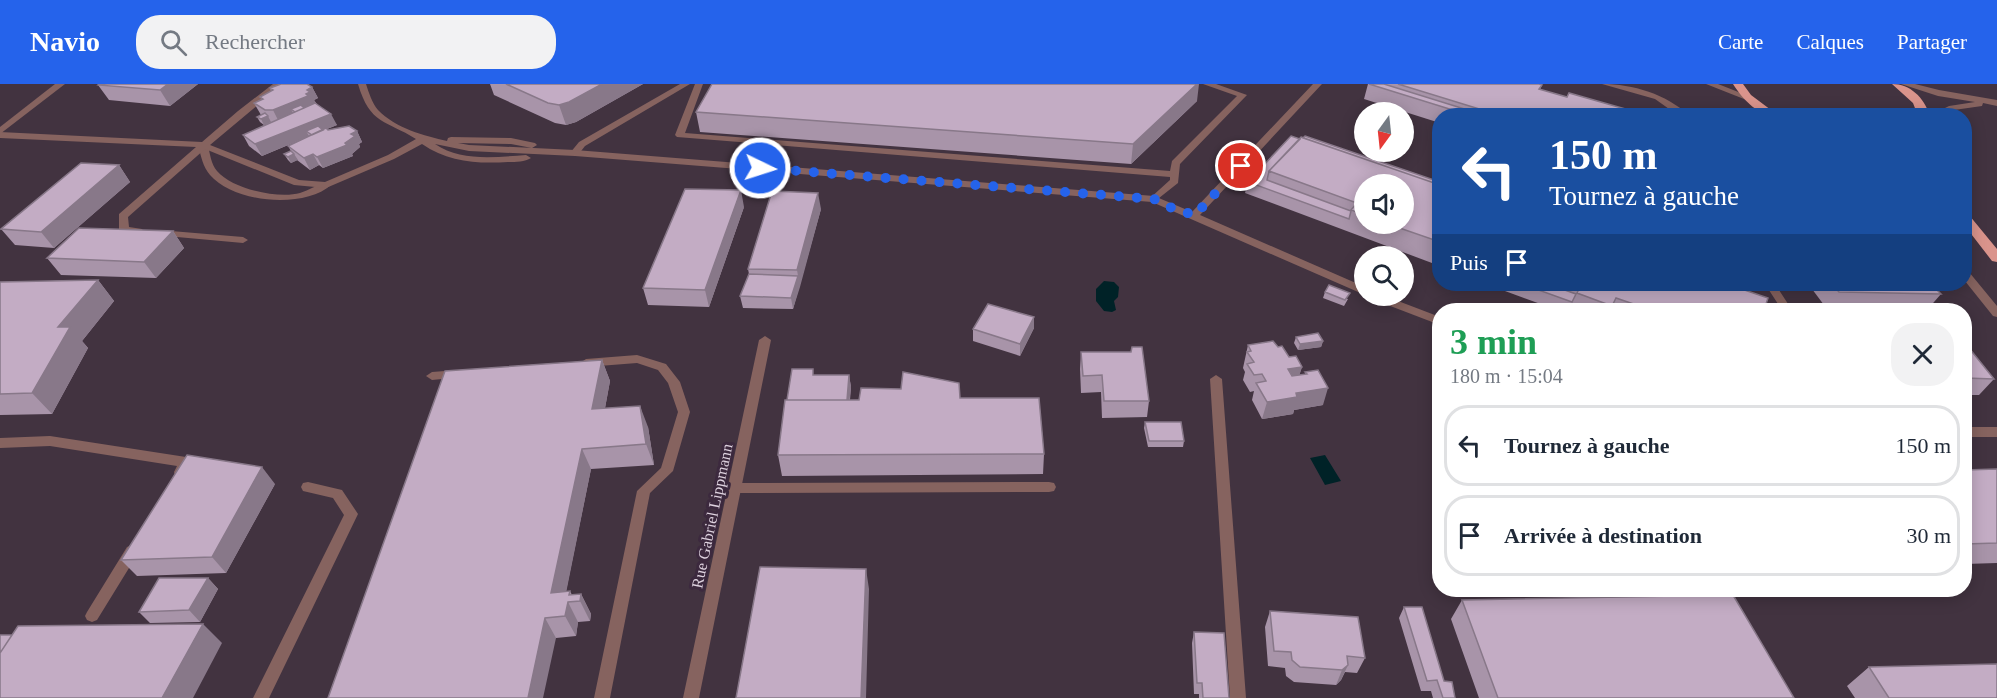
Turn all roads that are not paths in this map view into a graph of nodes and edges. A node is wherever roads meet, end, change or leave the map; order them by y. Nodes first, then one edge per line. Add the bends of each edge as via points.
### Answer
1 (61, 84) edge
2 (279, 84) edge
3 (362, 84) edge
4 (686, 84) edge
5 (699, 84) edge
6 (1207, 84) edge
7 (1317, 84) edge
8 (1606, 84) edge
9 (1710, 84) edge
10 (1738, 84) edge
11 (1897, 84) edge
12 (1905, 84) edge
13 (1747, 97) junction
14 (1997, 104) edge
15 (1674, 108) edge
16 (1763, 108) edge
17 (1922, 108) edge
18 (1952, 108) edge
19 (0, 133) edge
20 (424, 139) junction
21 (203, 145) junction
22 (575, 153) junction
23 (1175, 174) junction
24 (326, 185) junction
25 (1154, 199) junction
26 (1195, 215) junction
27 (1972, 224) edge
28 (1972, 226) edge
29 (243, 240) dead end
30 (1997, 247) edge
31 (1997, 258) edge
32 (1972, 283) edge
33 (1354, 286) edge
34 (1402, 306) edge
35 (1997, 313) edge
36 (1432, 318) edge
37 (765, 340) dead end
38 (569, 365) edge
39 (466, 373) edge
40 (432, 376) dead end
41 (1216, 379) dead end
42 (1972, 432) edge
43 (1997, 432) edge
44 (0, 442) edge
45 (175, 482) edge
46 (1049, 486) dead end
47 (308, 487) dead end
48 (734, 488) junction
49 (139, 539) edge
50 (92, 616) dead end
51 (261, 698) edge
52 (602, 698) edge
53 (691, 698) edge
54 (1238, 698) edge

1 - 19 street
2 - 21 street
3 - 20 street via 366,102 384,121
4 - 22 street via 582,144
5 - 23 street via 680,135
6 - 23 street via 1243,94 1175,163
7 - 26 street
8 - 15 street via 1658,97
9 - 13 street
10 - 13 main road
11 - 17 main road
12 - 14 street
13 - 16 main road
14 - 18 street
19 - 21 street
20 - 22 street via 510,141
20 - 22 street via 440,151 464,158 506,160
20 - 24 street
21 - 24 street via 297,183
21 - 24 street via 207,164 218,178 257,195 301,196
21 - 29 street via 123,216 124,230
22 - 25 street
23 - 25 street via 1175,181
25 - 26 street
26 - 33 street
27 - 30 main road
28 - 31 main road
32 - 35 street
34 - 36 street
37 - 48 street, Rue Gabriel Lippmann
38 - 52 street via 637,359 662,367 674,382 684,412 667,471 644,491
39 - 40 street
41 - 54 street
42 - 43 street
44 - 45 street via 50,441 186,462
46 - 48 street
47 - 51 street via 337,494 351,514
48 - 53 street, Rue Gabriel Lippmann
49 - 50 street

